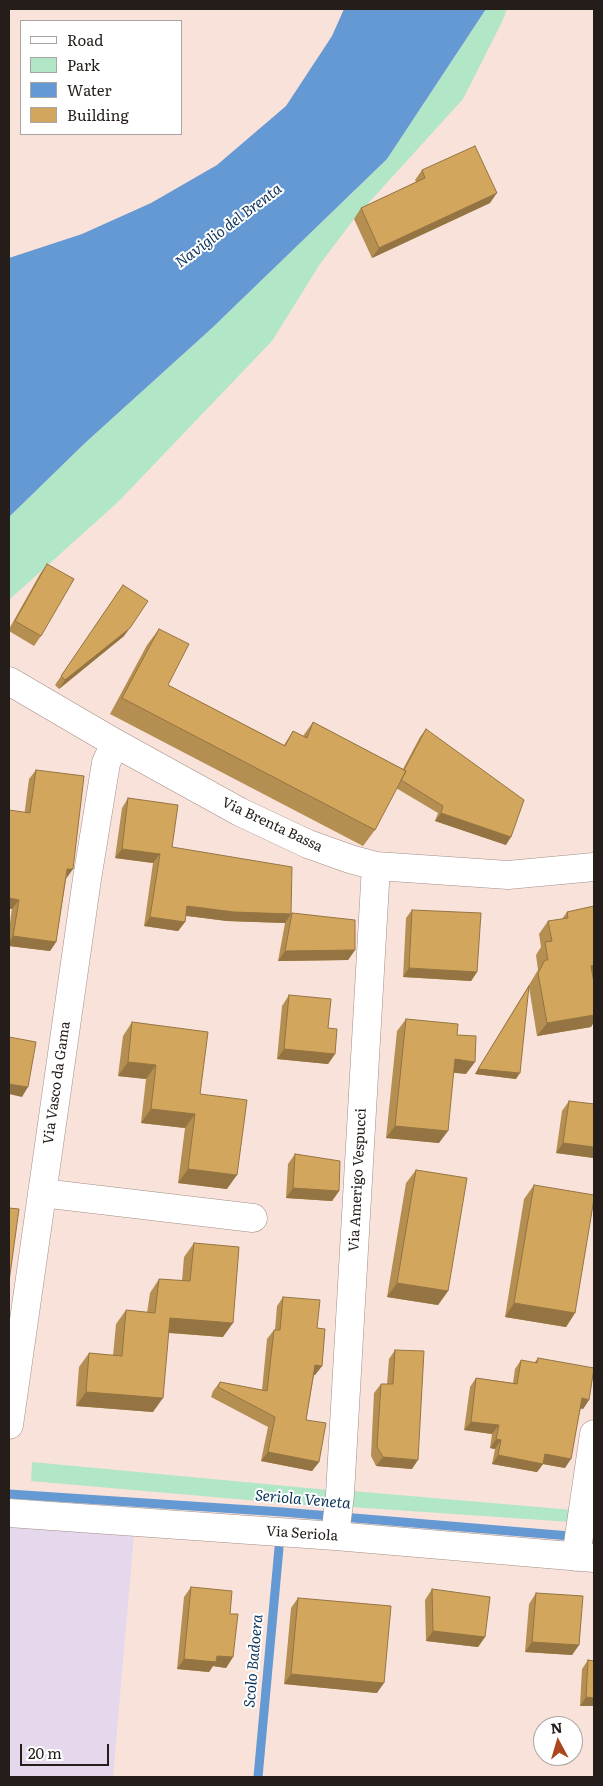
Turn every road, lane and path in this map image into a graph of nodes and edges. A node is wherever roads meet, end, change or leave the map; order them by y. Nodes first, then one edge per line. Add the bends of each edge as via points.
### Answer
1 (9, 682) edge
2 (115, 743) junction
3 (376, 866) junction
4 (594, 867) edge
5 (42, 1193) junction
6 (253, 1218) dead end
7 (9, 1425) edge
8 (594, 1434) edge
9 (9, 1513) edge
10 (336, 1531) junction
11 (583, 1554) edge

1 - 2 street, Via Brenta Bassa
2 - 3 street, Via Brenta Bassa via 240,812 308,844
2 - 5 street, Via Vasco da Gama via 106,763 87,879
3 - 4 street, Via Brenta Bassa via 508,875
3 - 10 street, Via Amerigo Vespucci
5 - 6 street
5 - 7 street, Via Vasco da Gama
8 - 11 street via 582,1517
9 - 10 street, Via Seriola
10 - 11 street, Via Seriola

